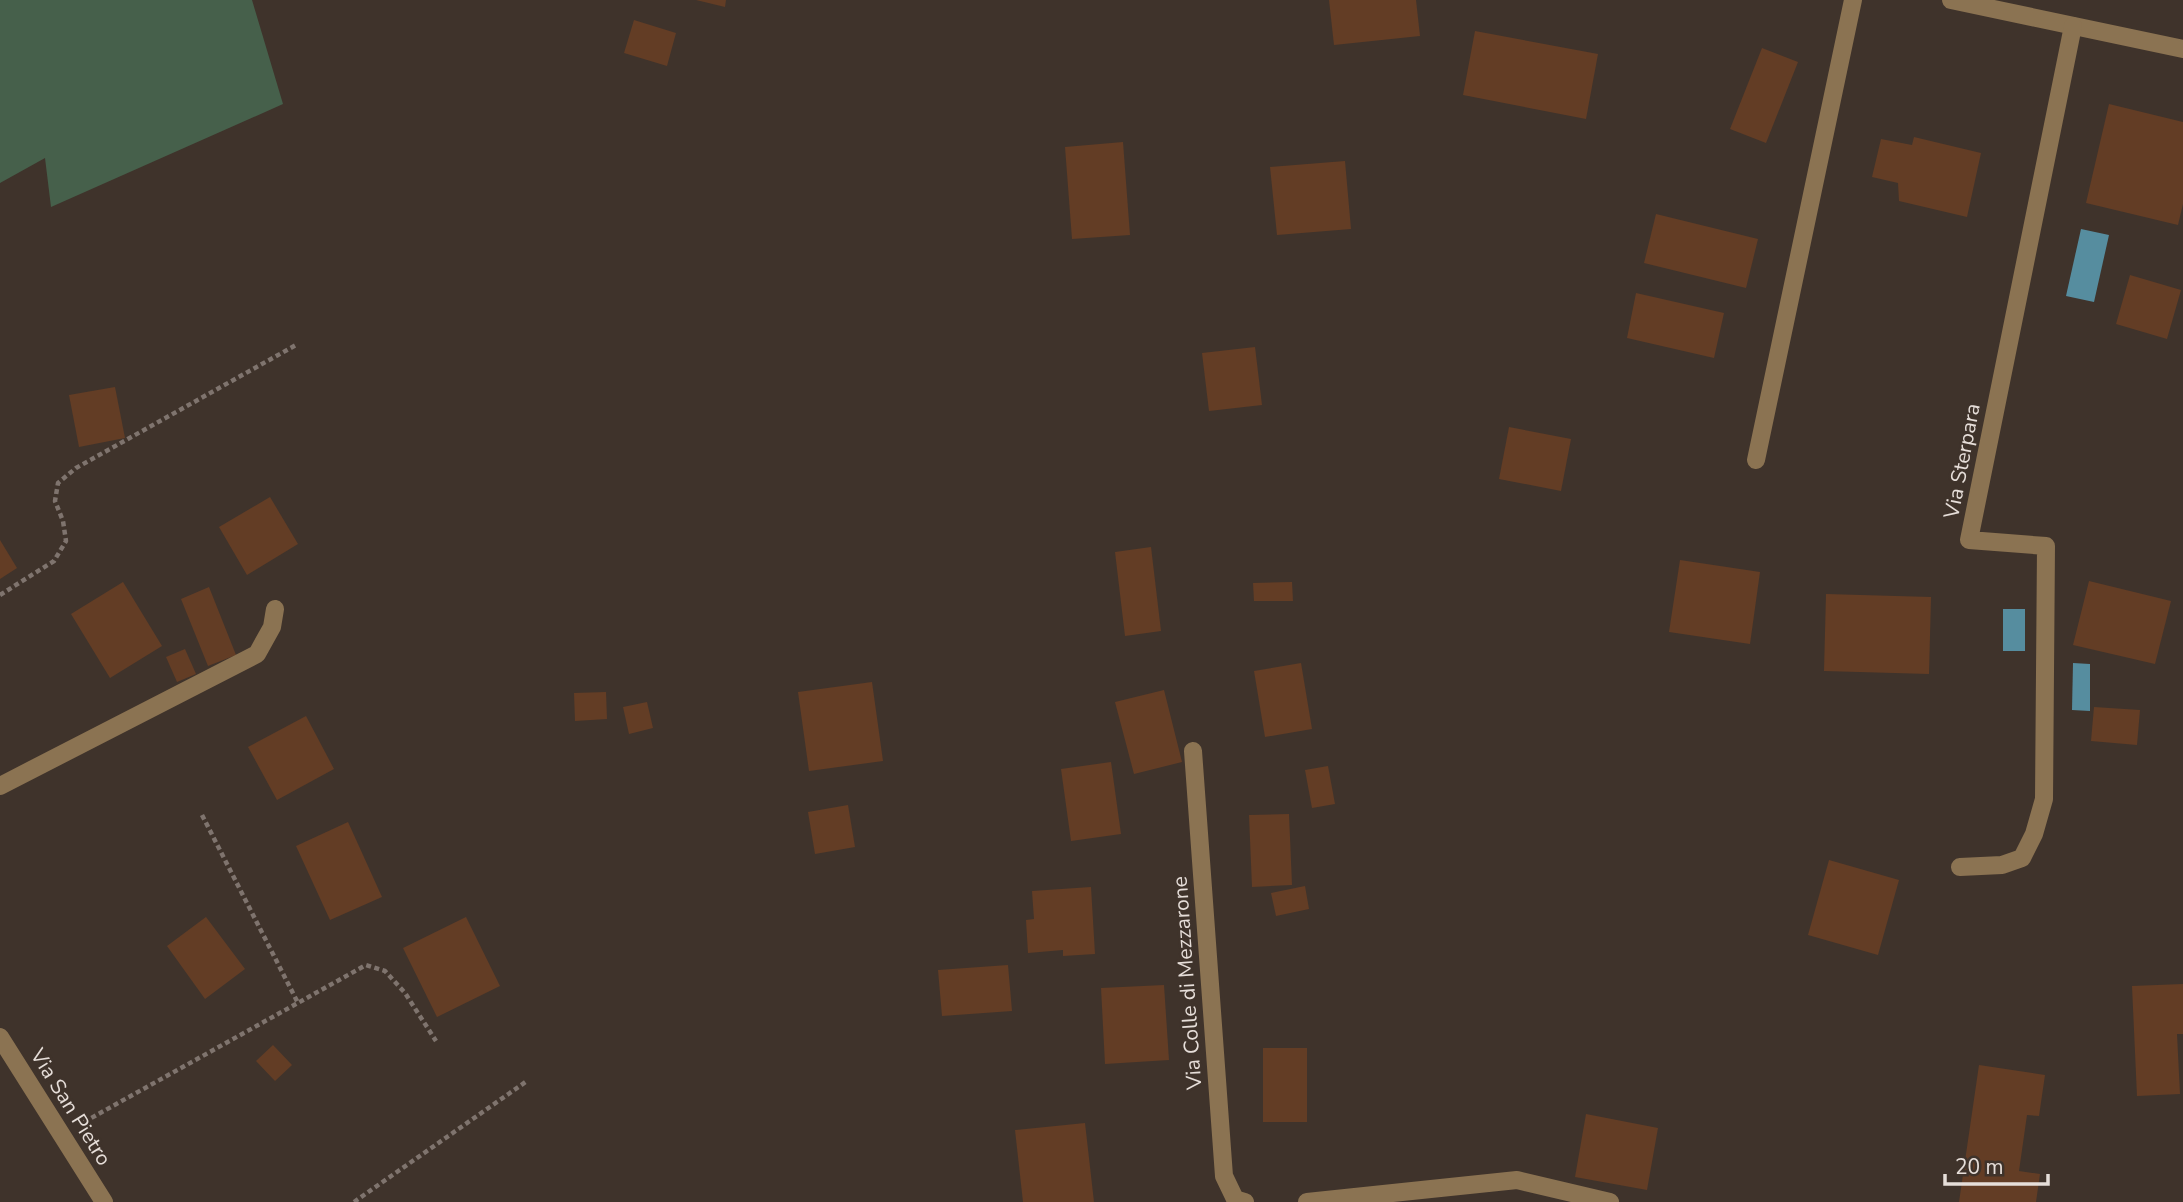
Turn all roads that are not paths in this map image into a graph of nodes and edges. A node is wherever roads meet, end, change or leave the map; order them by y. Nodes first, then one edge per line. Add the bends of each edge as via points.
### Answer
1 (1853, 0) edge
2 (1951, 0) edge
3 (2073, 26) junction
4 (2183, 49) edge
5 (1756, 460) dead end
6 (275, 609) dead end
7 (1193, 751) dead end
8 (0, 786) edge
9 (1959, 867) dead end
10 (0, 1037) edge
11 (104, 1202) edge
12 (1245, 1202) edge
13 (1307, 1202) edge
14 (1610, 1202) edge

1 - 5 street
2 - 3 street
3 - 4 street
3 - 9 street, Via Sterpara via 1969,540 2046,546 2044,799 2022,858 2003,865
6 - 8 street via 272,627 257,654
7 - 12 street, Via Colle di Mezzarone via 1224,1176 1235,1199
10 - 11 street, Via San Pietro
13 - 14 street via 1517,1180

